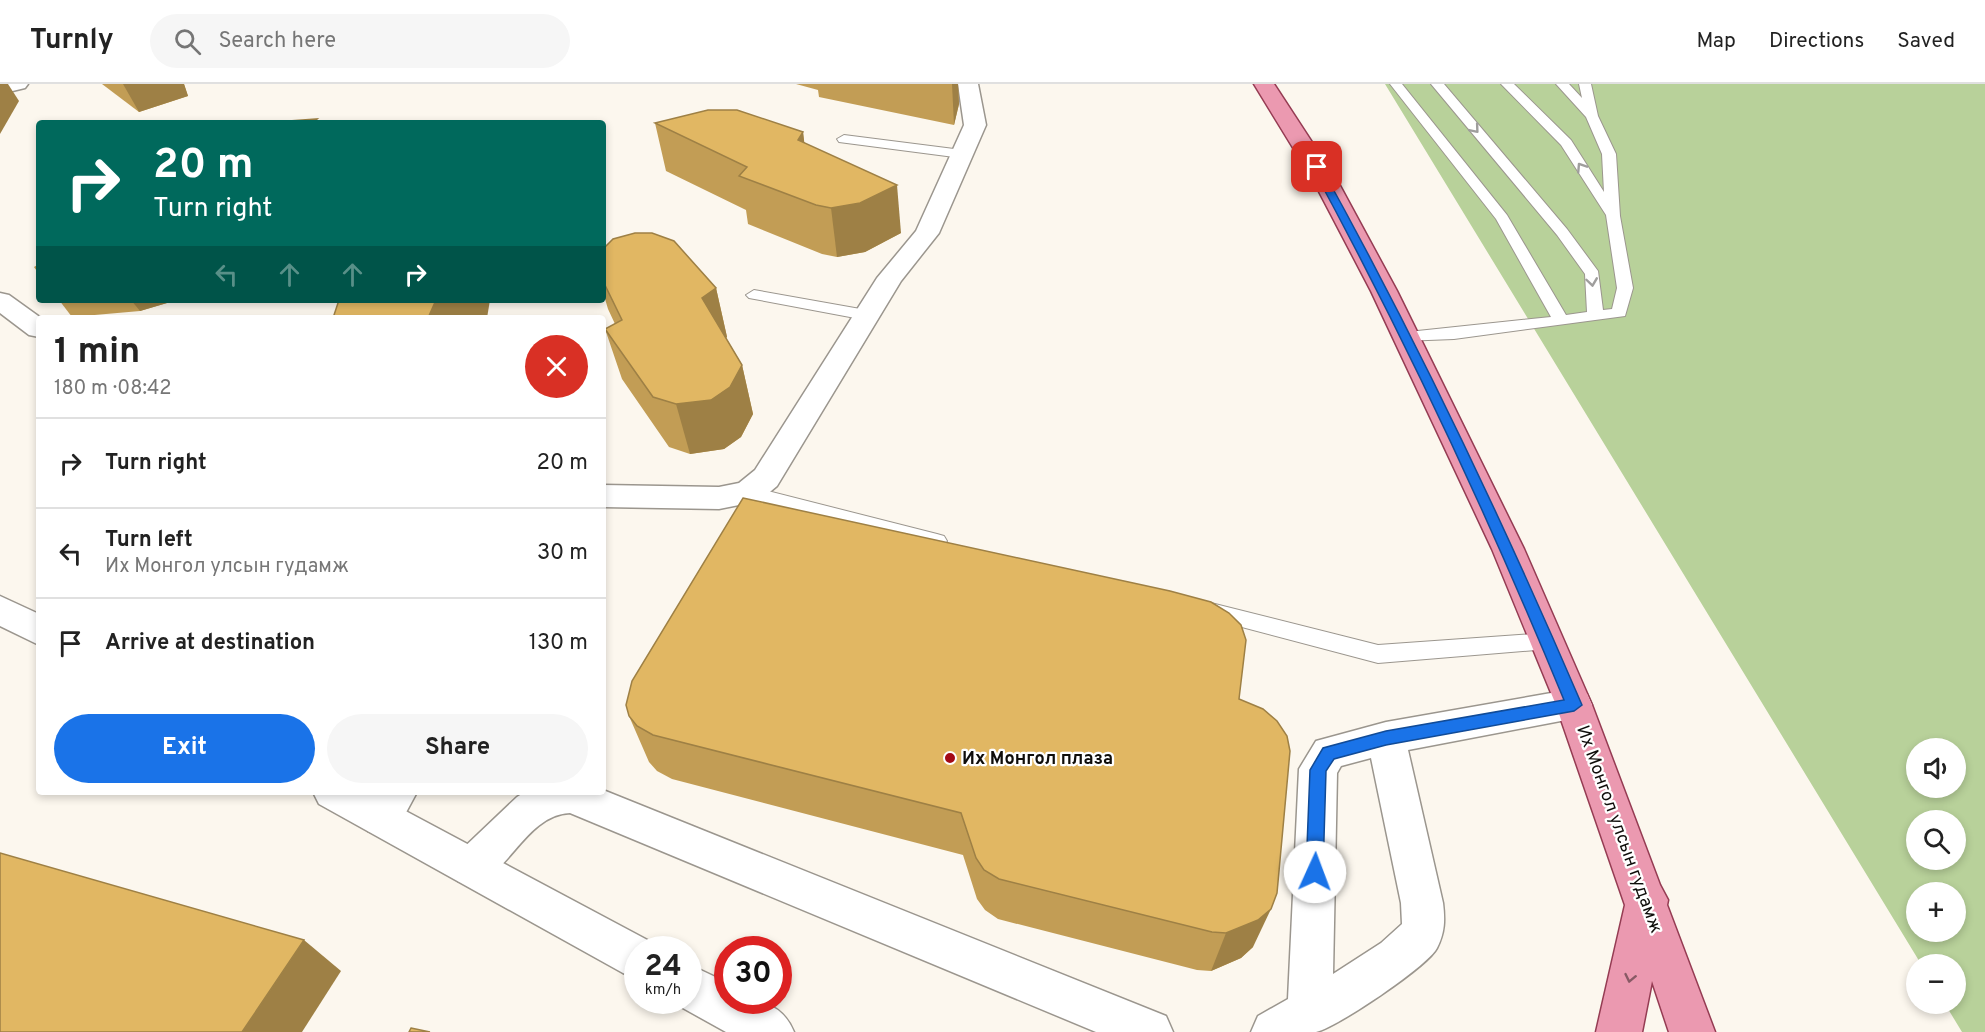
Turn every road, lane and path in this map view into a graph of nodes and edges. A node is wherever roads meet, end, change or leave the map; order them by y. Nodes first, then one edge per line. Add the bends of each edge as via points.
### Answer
1 (18, 84) edge
2 (968, 84) edge
3 (1264, 84) edge
4 (1396, 84) edge
5 (1437, 84) edge
6 (1507, 84) edge
7 (1562, 84) edge
8 (1585, 84) edge
9 (0, 88) edge
10 (1592, 117) junction
11 (844, 139) dead end
12 (962, 154) junction
13 (1613, 216) junction
14 (754, 295) dead end
15 (0, 301) edge
16 (866, 315) junction
17 (1595, 315) junction
18 (1560, 319) junction
19 (36, 326) edge
20 (1408, 337) junction
21 (748, 493) junction
22 (606, 496) edge
23 (954, 546) edge
24 (1183, 604) edge
25 (0, 609) edge
26 (36, 629) edge
27 (1548, 641) junction
28 (1574, 705) junction
29 (1386, 738) junction
30 (346, 795) edge
31 (558, 795) edge
32 (571, 795) edge
33 (389, 805) edge
34 (473, 867) junction
35 (1647, 900) junction
36 (624, 950) edge
37 (702, 994) edge
38 (1310, 1010) junction
39 (771, 1032) edge
40 (1150, 1032) edge
41 (1274, 1032) edge
42 (1619, 1032) edge
43 (1692, 1032) edge

1 - 9 street
2 - 12 street via 975,125
3 - 20 main road, Их Монгол улсын гудамж via 1326,183
4 - 18 lane via 1502,218
5 -> 17 lane via 1593,274
13 -> 6 lane via 1566,143
7 - 10 lane
8 - 10 lane
10 - 13 lane via 1609,154
11 - 12 lane
12 - 16 street via 927,233
13 - 17 lane via 1625,288 1620,313
14 - 16 lane
15 - 19 street
16 - 21 street via 766,478
17 - 18 lane
18 - 20 lane
20 - 27 main road, Их Монгол улсын гудамж
21 - 22 street via 719,498
21 - 23 lane
24 - 27 lane via 1378,654
25 - 26 street
27 - 28 main road, Их Монгол улсын гудамж
28 - 29 street
28 - 35 main road, Их Монгол улсын гудамж
29 - 38 street via 1329,753 1318,770
29 - 38 street via 1424,925 1414,943 1382,969
30 - 33 street
31 - 34 street via 534,806
32 - 40 street
33 - 34 street
34 - 36 street
35 -> 42 main road
35 - 43 main road, Их Монгол улсын гудамж
37 - 39 street
38 - 41 street

